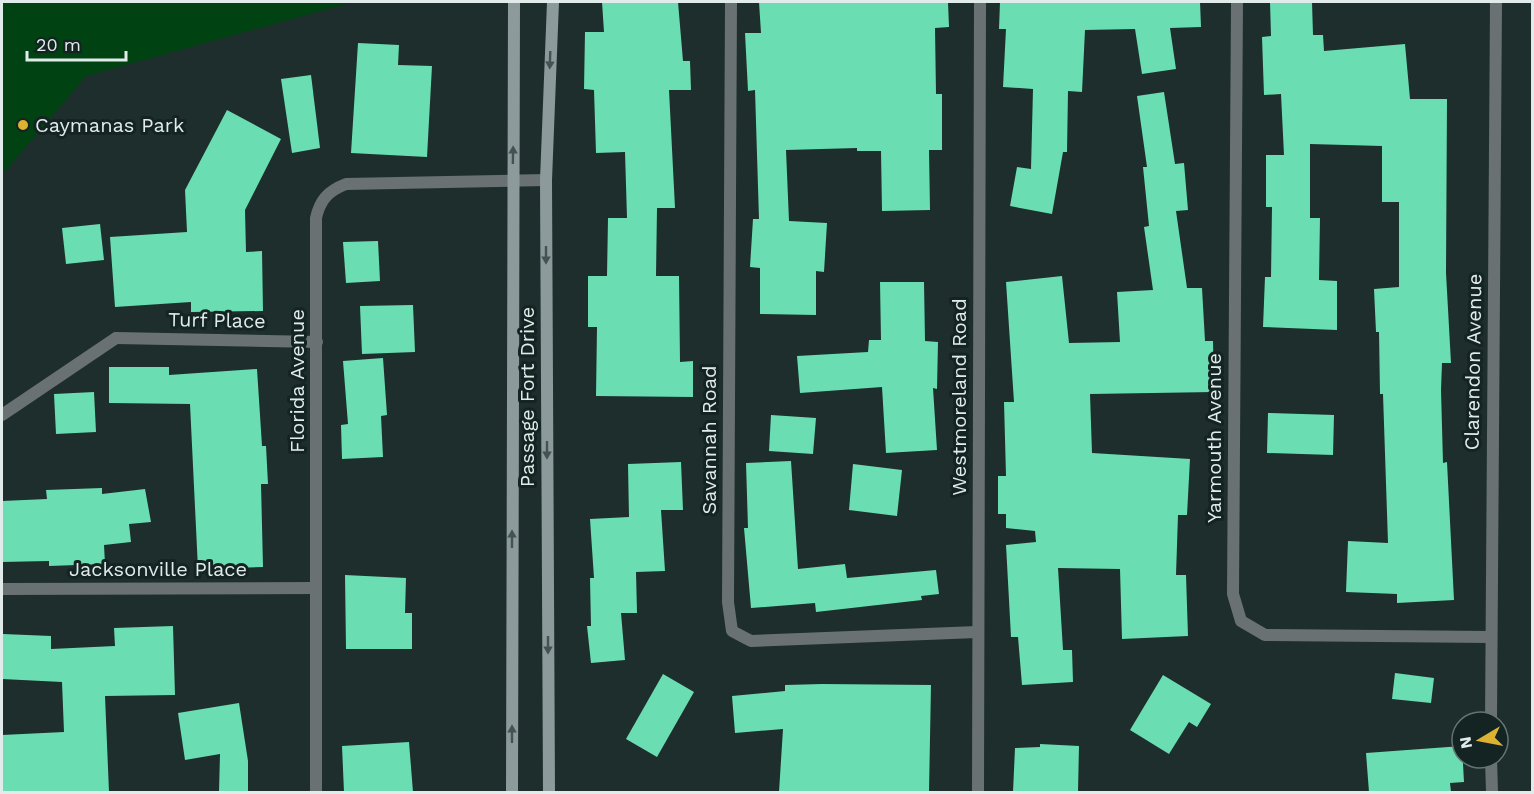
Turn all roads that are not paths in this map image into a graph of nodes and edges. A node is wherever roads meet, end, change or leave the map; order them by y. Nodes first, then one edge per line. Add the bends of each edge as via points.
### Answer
1 (514, 2) edge
2 (553, 2) edge
3 (731, 2) edge
4 (980, 2) edge
5 (1237, 2) edge
6 (1496, 2) edge
7 (512, 180) junction
8 (546, 180) junction
9 (317, 342) junction
10 (2, 415) edge
11 (315, 588) junction
12 (2, 589) edge
13 (977, 632) junction
14 (1489, 637) junction
15 (1491, 710) edge
16 (1491, 770) edge
17 (316, 792) edge
18 (512, 792) edge
19 (549, 792) edge
20 (978, 792) edge
21 (1492, 792) edge

7 -> 1 main road, Passage Fort Drive
2 -> 8 main road, Passage Fort Drive
3 - 13 street, Savannah Road via 728,602 732,631 751,641
4 - 13 street, Westmoreland Road
5 - 14 street, Yarmouth Avenue via 1233,594 1241,621 1264,635
6 - 14 street, Clarendon Avenue
7 - 8 street, Florida Avenue
7 - 9 street, Florida Avenue via 346,184 325,196 316,219
18 -> 7 main road, Passage Fort Drive
8 -> 19 main road, Passage Fort Drive
9 - 10 street, Turf Place via 116,338
9 - 11 street, Florida Avenue
11 - 12 street, Jacksonville Place
11 - 17 street, Florida Avenue
13 - 20 street, Westmoreland Road
14 - 15 street, Clarendon Avenue
16 - 21 street

